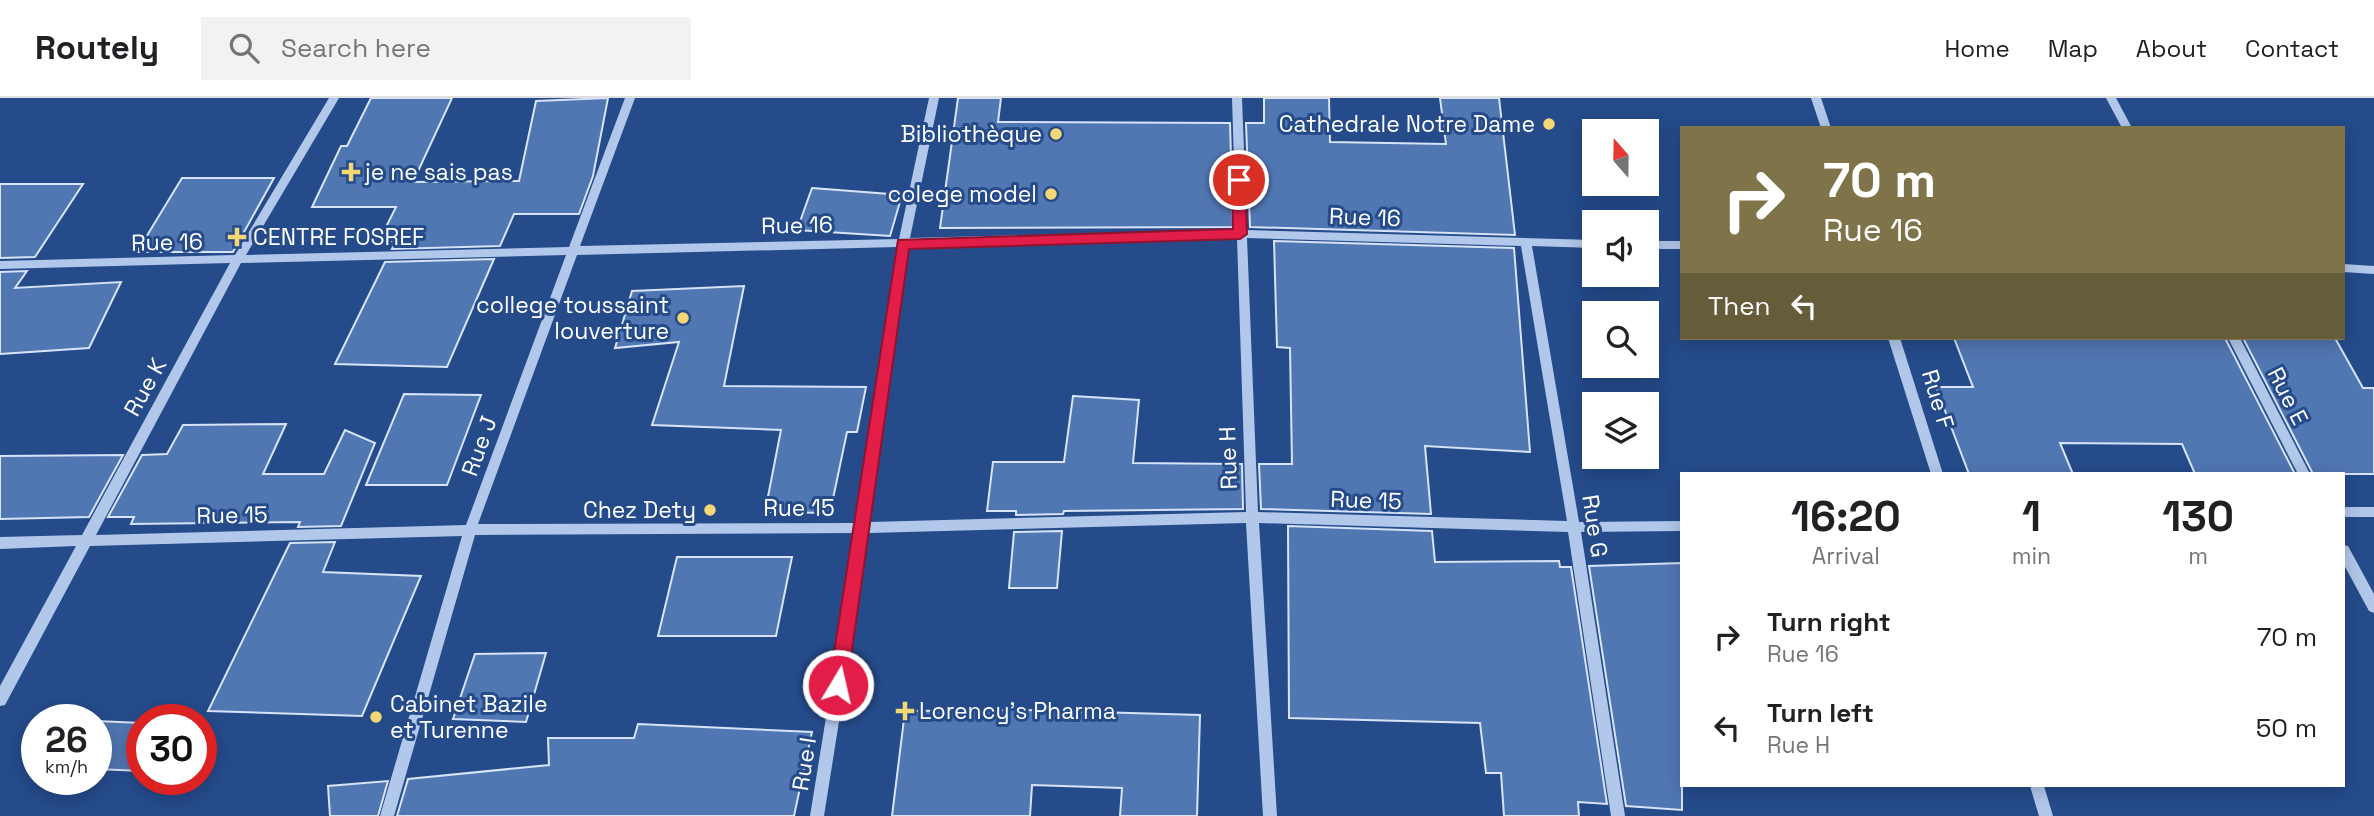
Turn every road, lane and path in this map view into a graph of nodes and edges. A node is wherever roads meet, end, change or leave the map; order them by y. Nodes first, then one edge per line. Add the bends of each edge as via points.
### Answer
1 (334, 98) edge
2 (630, 98) edge
3 (934, 98) edge
4 (1237, 98) edge
5 (1816, 98) edge
6 (2112, 98) edge
7 (1825, 126) edge
8 (2126, 126) edge
9 (1240, 234) junction
10 (1525, 242) junction
11 (903, 244) junction
12 (1582, 244) edge
13 (1659, 245) edge
14 (1680, 245) edge
15 (573, 251) junction
16 (236, 262) junction
17 (0, 265) edge
18 (2345, 268) edge
19 (2374, 270) edge
20 (1895, 340) edge
21 (2235, 340) edge
22 (1936, 472) edge
23 (2303, 472) edge
24 (2345, 512) edge
25 (2374, 512) edge
26 (1252, 517) junction
27 (1574, 527) junction
28 (1680, 527) edge
29 (863, 528) junction
30 (470, 530) junction
31 (86, 539) junction
32 (0, 543) edge
33 (2345, 554) edge
34 (2374, 607) edge
35 (0, 700) edge
36 (2036, 787) edge
37 (387, 816) edge
38 (817, 816) edge
39 (1270, 816) edge
40 (1618, 816) edge
41 (2046, 816) edge

1 - 16 street, Rue K
2 - 15 street, Rue J
3 - 11 street, Rue I
4 - 9 street, Rue H
5 - 7 street
6 - 8 street
9 - 10 street, Rue 16
9 - 11 street, Rue 16
9 - 26 street, Rue H
10 - 12 street, Rue 16
10 - 27 street, Rue G
11 - 15 street, Rue 16
11 - 29 street, Rue I
13 - 14 street
15 - 16 street, Rue 16
15 - 30 street, Rue J
16 - 17 street, Rue 16
16 - 31 street, Rue K
18 - 19 street
20 - 22 street, Rue F
21 - 23 street, Rue E
24 - 25 street
26 - 27 street, Rue 15
26 - 29 street, Rue 15
26 - 39 street, Rue H
27 - 28 street, Rue 15
27 - 40 street, Rue G
29 - 30 street, Rue 15
29 - 38 street, Rue I
30 - 31 street, Rue 15
30 - 37 street, Rue J
31 - 32 street, Rue 15
31 - 35 street, Rue K
33 - 34 street
36 - 41 street

